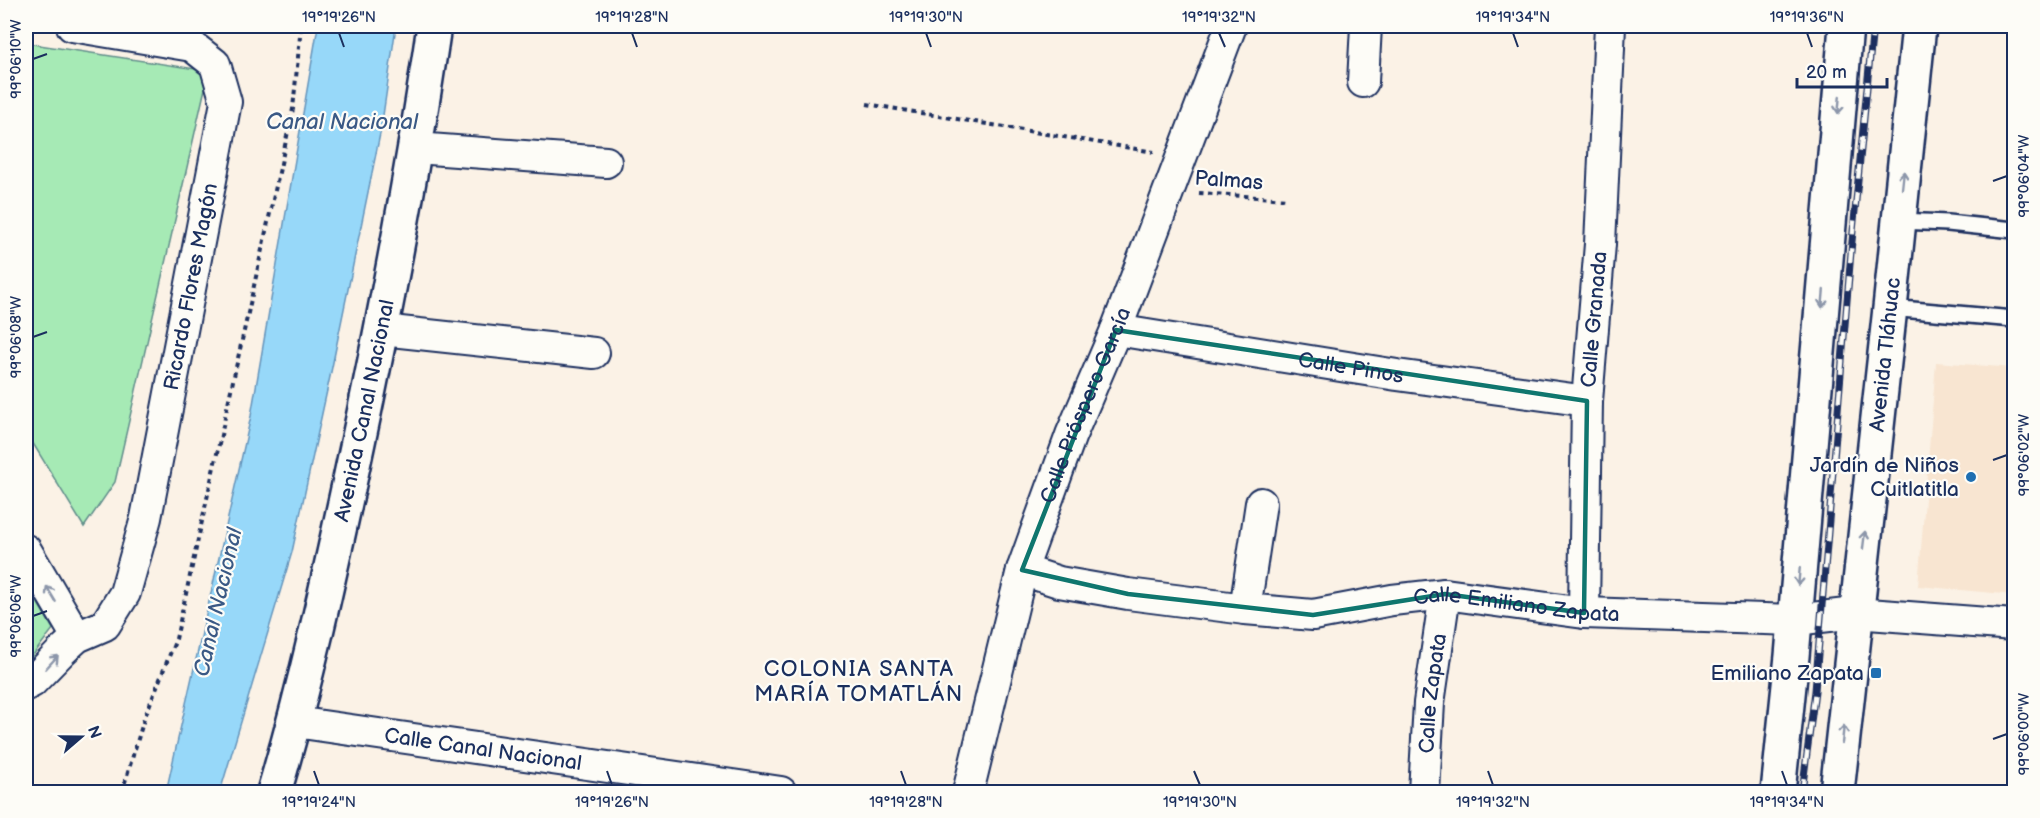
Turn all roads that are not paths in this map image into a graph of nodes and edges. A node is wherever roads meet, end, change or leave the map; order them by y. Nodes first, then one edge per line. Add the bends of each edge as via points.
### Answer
1 (72, 26) edge
2 (434, 26) edge
3 (1231, 26) edge
4 (1366, 26) edge
5 (1610, 26) edge
6 (1846, 26) edge
7 (1919, 26) edge
8 (1363, 82) dead end
9 (416, 148) junction
10 (606, 162) dead end
11 (1899, 221) junction
12 (2014, 230) edge
13 (1890, 308) junction
14 (2014, 319) edge
15 (382, 330) junction
16 (1116, 330) junction
17 (594, 352) dead end
18 (1587, 401) junction
19 (1261, 503) dead end
20 (26, 550) edge
21 (1022, 570) junction
22 (1444, 594) junction
23 (1245, 609) junction
24 (1584, 613) junction
25 (1856, 613) junction
26 (1795, 620) junction
27 (2014, 624) edge
28 (77, 637) junction
29 (26, 685) edge
30 (295, 722) junction
31 (274, 792) edge
32 (781, 792) edge
33 (968, 792) edge
34 (1424, 792) edge
35 (1778, 792) edge
36 (1837, 792) edge

1 - 28 street, Ricardo Flores Magón via 192,46 215,64 226,102 146,518 124,593 105,626
2 - 9 main road, Avenida Canal Nacional
3 - 16 street, Calle Próspero García
4 - 8 street
5 - 18 street, Calle Granada via 1600,244
6 -> 26 main road
11 -> 7 main road, Avenida Tláhuac
9 - 10 street
9 - 15 main road, Avenida Canal Nacional
11 - 12 lane
11 - 13 main road, Avenida Tláhuac
13 - 14 lane
25 -> 13 main road, Avenida Tláhuac
15 - 17 street
15 - 30 main road, Avenida Canal Nacional
16 - 18 street, Calle Pinos
16 - 21 street, Calle Próspero García via 1071,435
18 - 24 street, Calle Granada
19 - 23 street
28 -> 20 street
21 - 23 street, Calle Emiliano Zapata via 1059,582
21 - 33 street, Calle Próspero García
22 - 23 street, Calle Emiliano Zapata via 1312,615
22 - 24 street, Calle Emiliano Zapata
22 - 34 street, Calle Zapata via 1429,703
24 - 26 street, Calle Emiliano Zapata
25 - 26 street, Calle Emiliano Zapata
25 - 27 street, Calle Emiliano Zapata
36 -> 25 main road, Avenida Tláhuac
26 - 35 main road
29 -> 28 street
30 - 31 main road, Avenida Canal Nacional
30 - 32 street, Calle Canal Nacional

